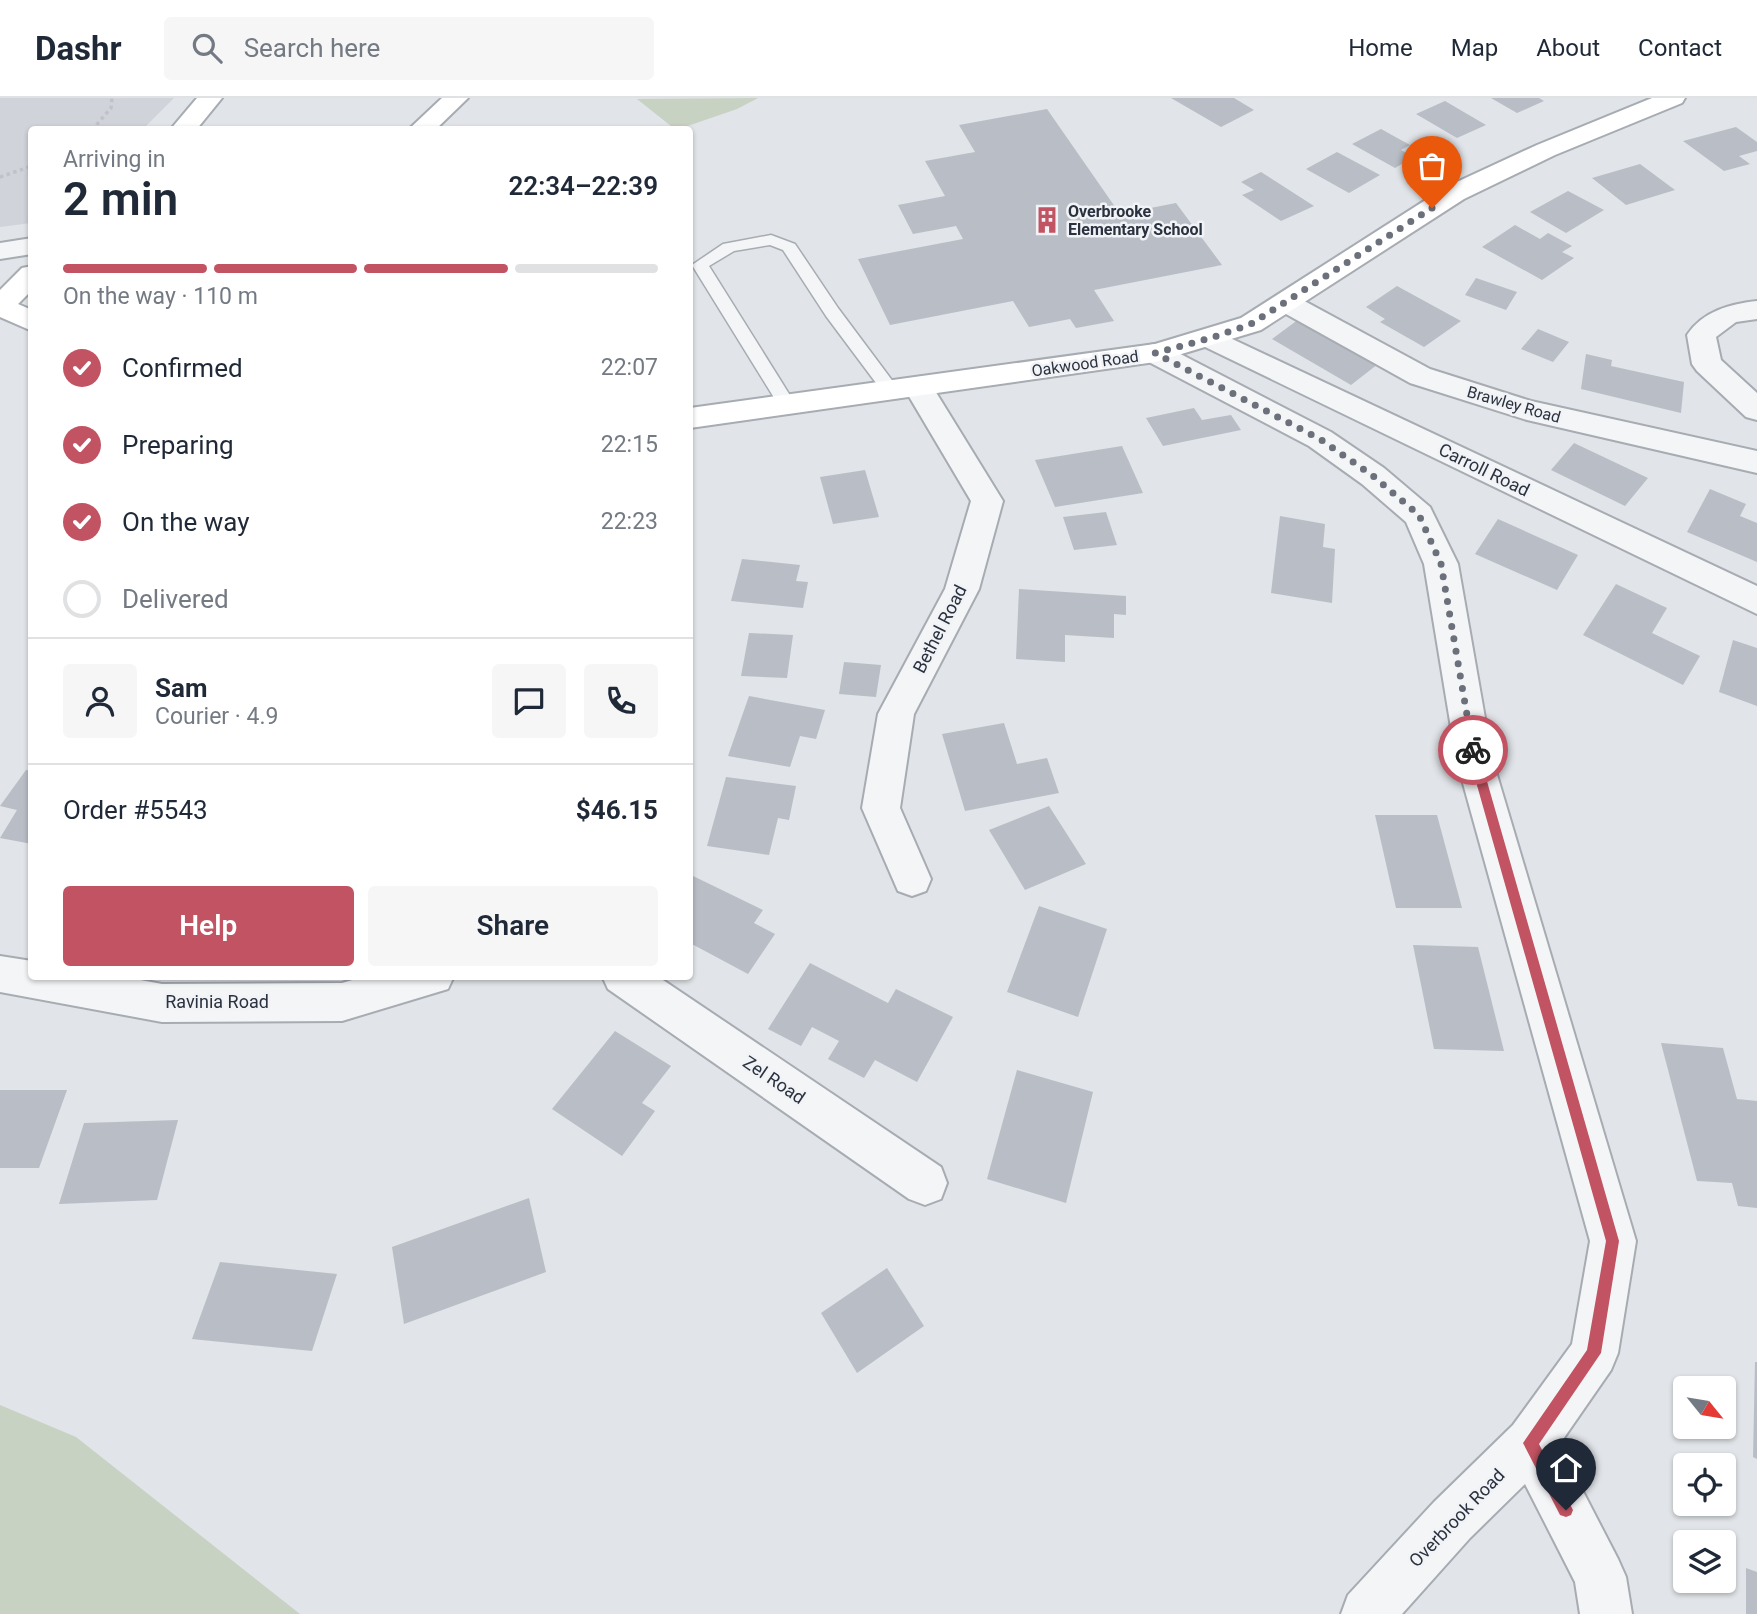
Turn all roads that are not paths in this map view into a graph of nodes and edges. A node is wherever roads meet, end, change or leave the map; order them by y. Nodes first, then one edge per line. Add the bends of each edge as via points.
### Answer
1 (210, 98) edge
2 (456, 98) edge
3 (1673, 98) edge
4 (186, 126) edge
5 (424, 126) edge
6 (28, 247) edge
7 (0, 251) edge
8 (28, 278) edge
9 (1287, 303) junction
10 (0, 306) edge
11 (1757, 310) edge
12 (28, 321) edge
13 (1211, 338) junction
14 (1155, 353) junction
15 (905, 390) junction
16 (787, 405) junction
17 (1757, 410) edge
18 (693, 418) edge
19 (1757, 462) edge
20 (1757, 601) edge
21 (912, 879) dead end
22 (0, 974) edge
23 (28, 979) edge
24 (34, 980) edge
25 (419, 980) edge
26 (628, 980) edge
27 (925, 1183) dead end
28 (1531, 1443) junction
29 (1367, 1614) edge
30 (1606, 1614) edge

1 - 4 main road
2 - 5 main road
3 - 9 main road, Oakwood Road via 1455,193
6 - 7 street
8 - 10 main road
9 - 13 main road, Oakwood Road via 1251,324
9 - 19 street, Brawley Road via 1420,376 1527,410
10 - 12 main road
11 - 17 street via 1716,320 1701,335 1707,364
13 - 14 main road, Oakwood Road
13 - 20 street, Carroll Road
14 - 15 main road, Oakwood Road
14 - 28 street, Overbrook Road via 1320,439 1373,476 1419,515 1441,564 1474,758 1613,1241 1594,1353
15 - 16 main road, Oakwood Road
15 - 16 lane via 832,312 789,247 771,240 729,247 700,265
15 - 21 street, Bethel Road via 987,501 962,589 896,714 881,808
16 - 18 main road, Oakwood Road
22 - 23 street, Ravinia Road
24 - 25 street, Ravinia Road via 162,1003 342,1002
26 - 27 street, Zel Road
28 - 29 street, Overbrook Road via 1452,1520
28 - 30 street via 1600,1577

